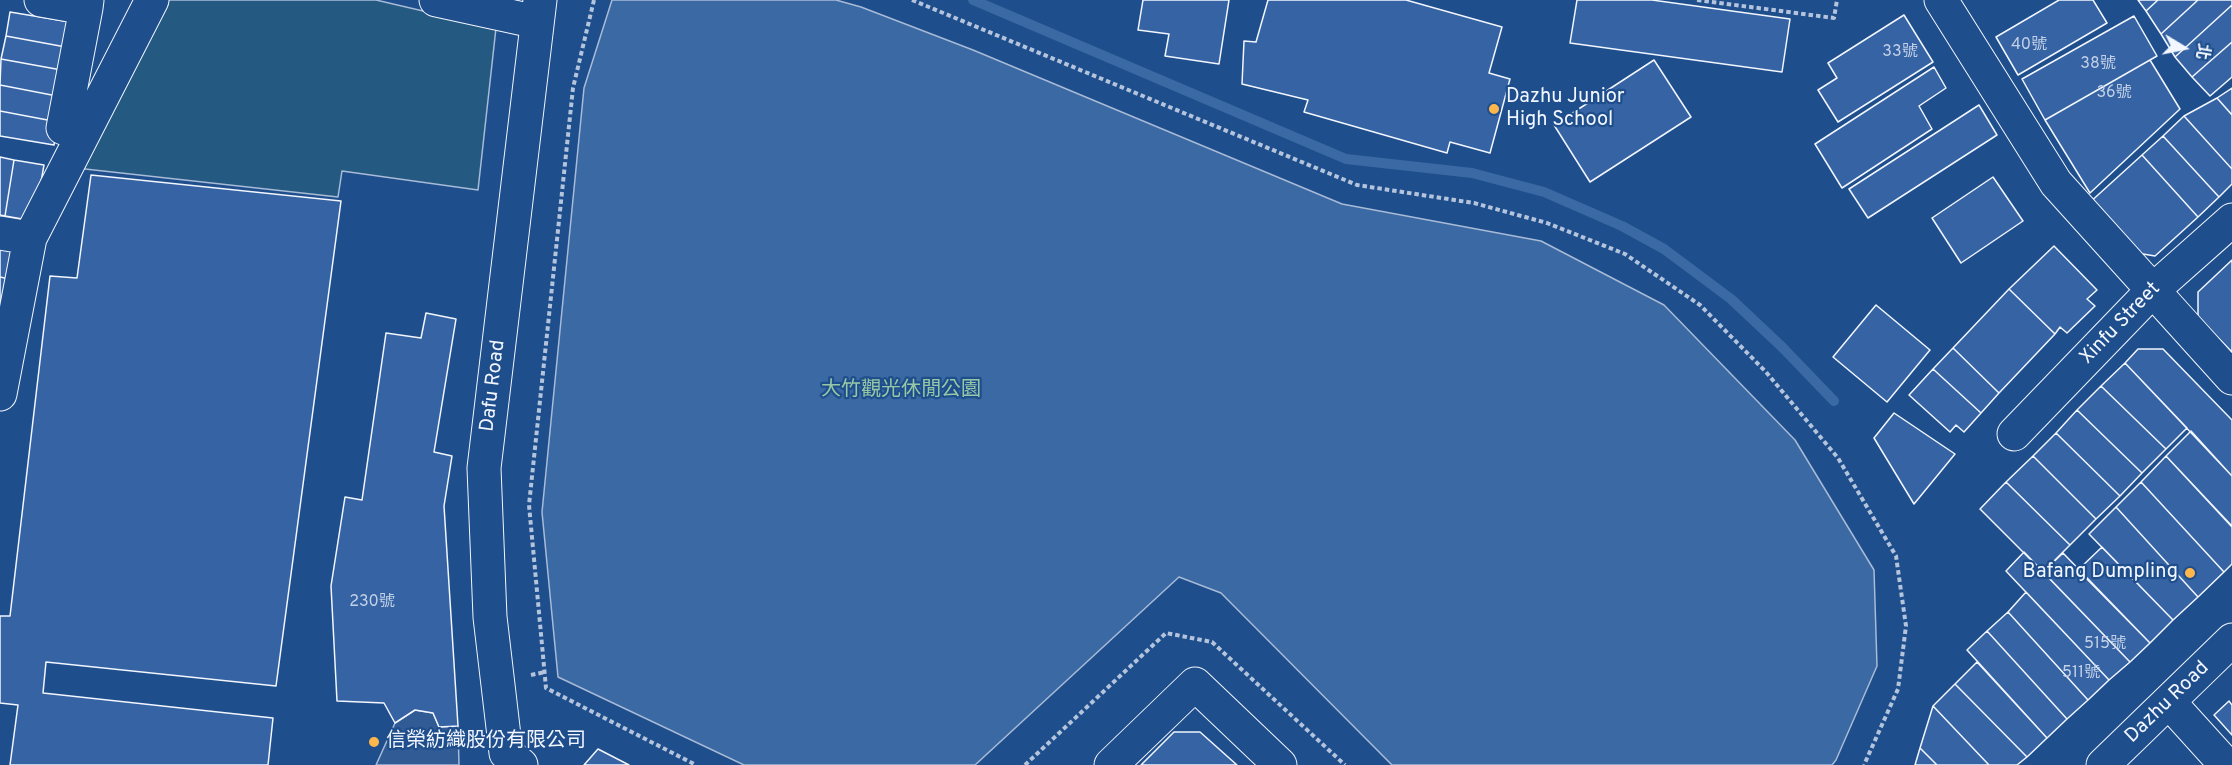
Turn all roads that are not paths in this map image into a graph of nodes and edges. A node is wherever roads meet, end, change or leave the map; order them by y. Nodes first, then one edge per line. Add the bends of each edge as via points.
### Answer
1 (40, 0) edge
2 (152, 0) edge
3 (436, 0) edge
4 (1941, 0) edge
5 (86, 4) edge
6 (539, 11) edge
7 (63, 128) dead end
8 (2232, 220) edge
9 (15, 235) edge
10 (2152, 291) junction
11 (2232, 378) edge
12 (0, 394) edge
13 (2014, 434) dead end
14 (2232, 640) edge
15 (2169, 702) junction
16 (510, 761) edge
17 (1111, 765) edge
18 (1280, 765) edge
19 (2103, 765) edge
20 (2226, 765) edge

1 - 5 street
2 - 9 street
3 - 6 street
4 - 10 street via 2056,183
5 - 7 street
6 - 16 street, Dafu Road via 484,468 490,617
8 - 10 street, Xinfu Street
9 - 12 street
10 - 11 street
10 - 13 street, Xinfu Street
14 - 15 street, Dazhu Road
15 - 19 street, Dazhu Road
15 - 20 street
17 - 18 street via 1195,684

